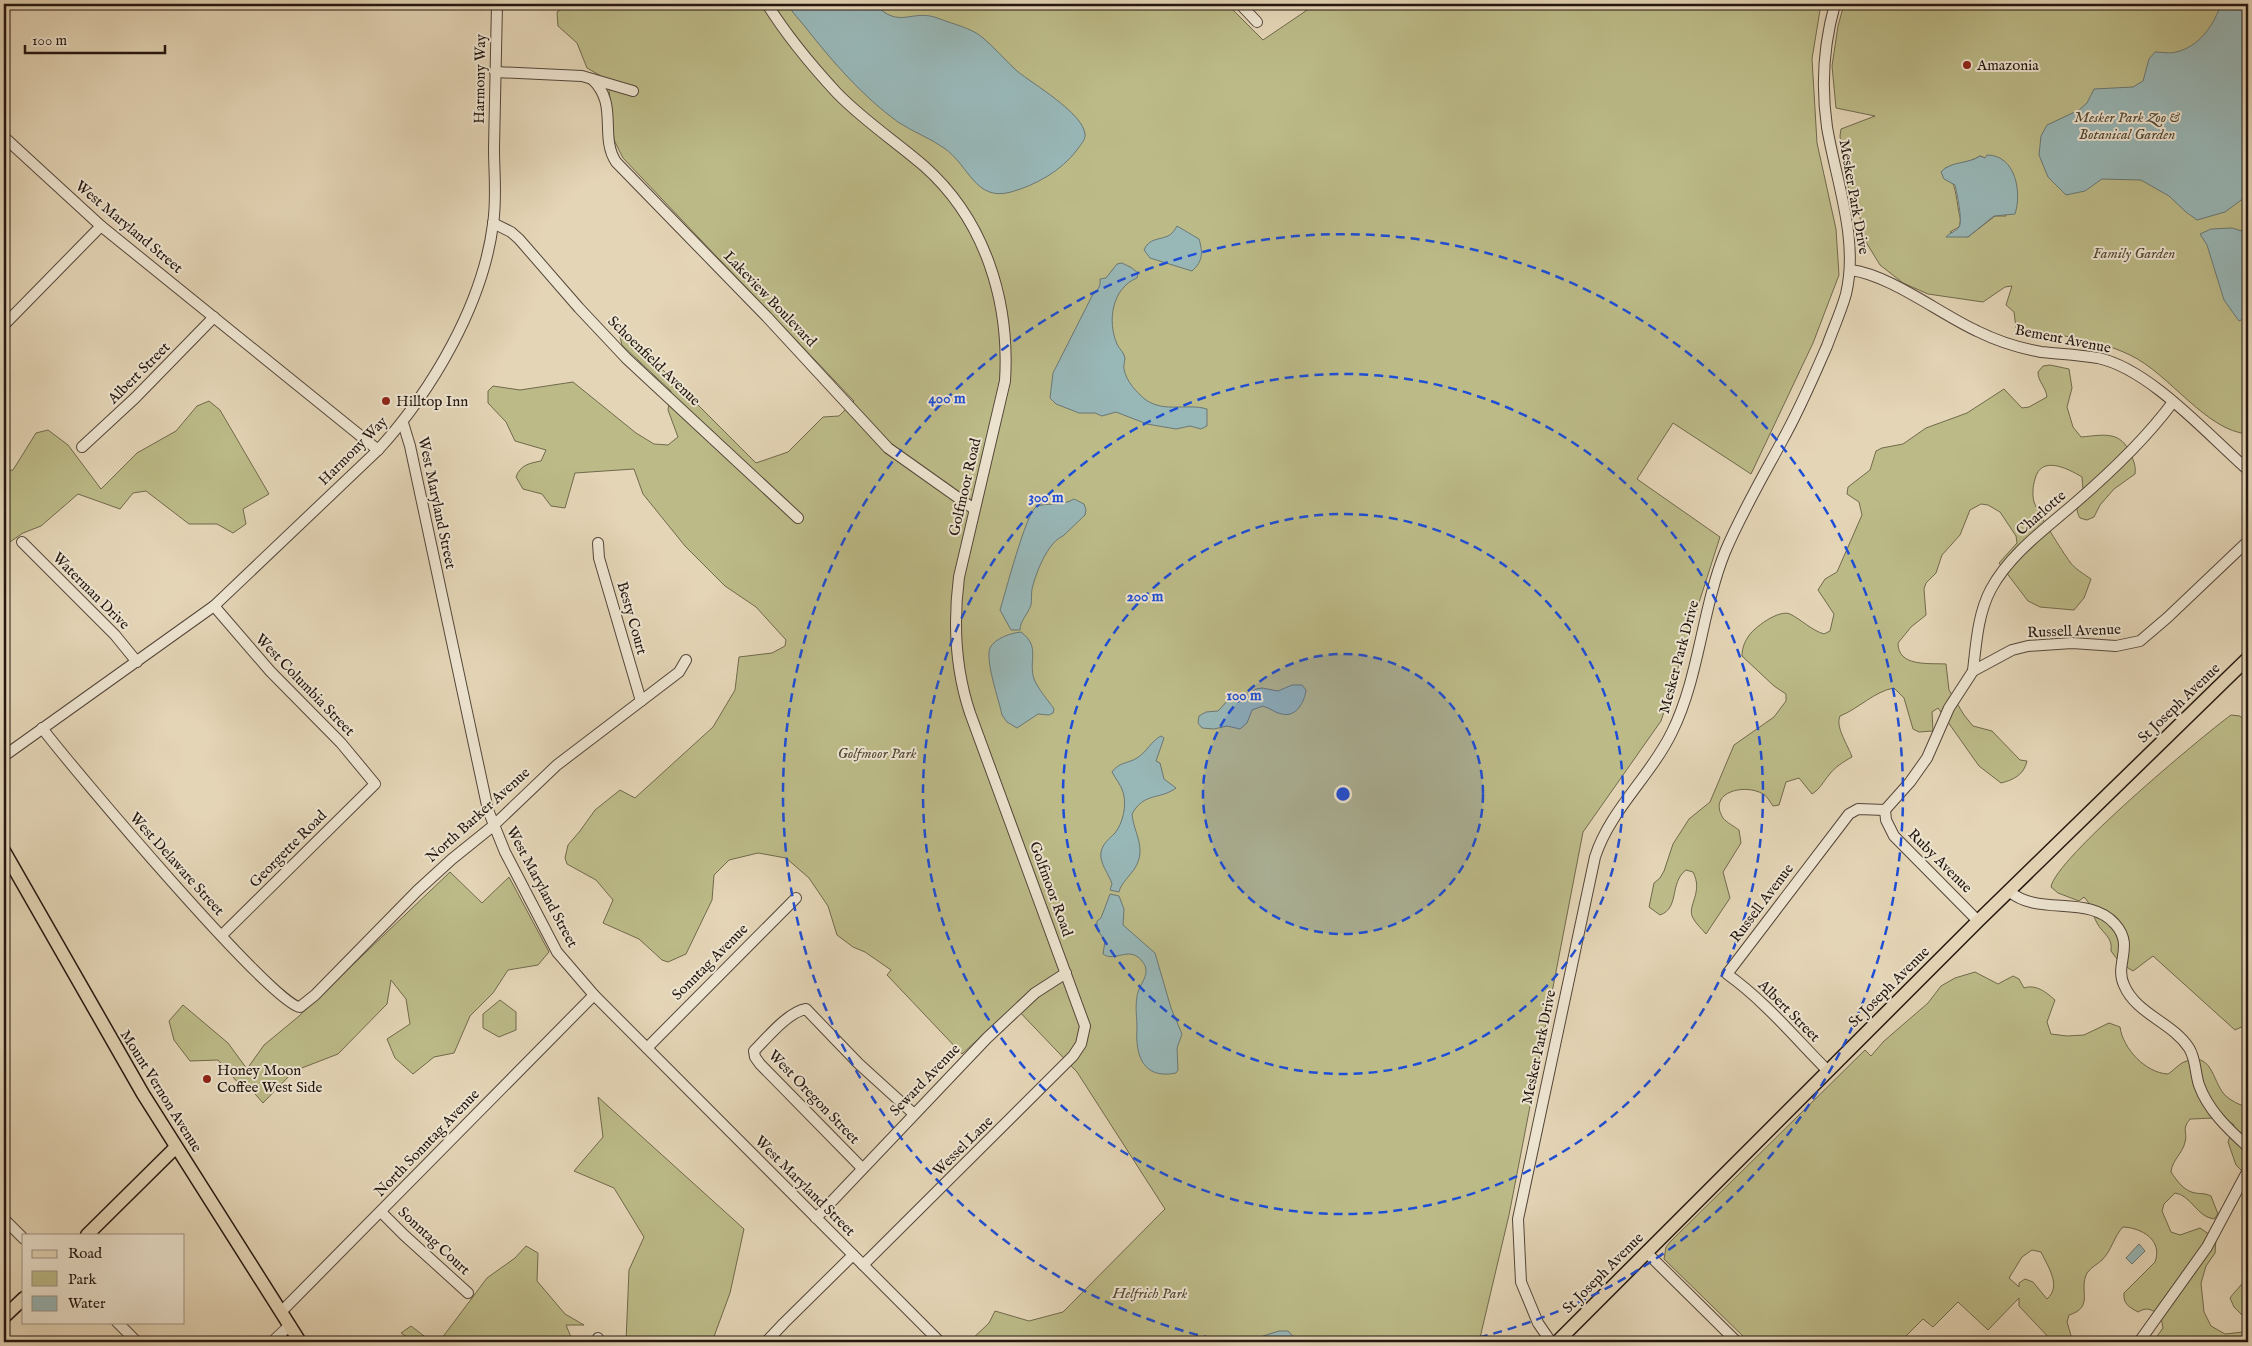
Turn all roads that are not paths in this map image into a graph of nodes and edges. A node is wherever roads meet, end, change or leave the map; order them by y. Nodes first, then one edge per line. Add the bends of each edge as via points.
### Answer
1 (497, 4) edge
2 (766, 4) edge
3 (1240, 4) edge
4 (1835, 4) edge
5 (1258, 22) dead end
6 (495, 72) junction
7 (592, 79) junction
8 (633, 91) dead end
9 (4, 137) edge
10 (494, 223) junction
11 (101, 226) junction
12 (1851, 270) junction
13 (214, 317) junction
14 (4, 325) edge
15 (2173, 402) junction
16 (403, 423) junction
17 (82, 447) dead end
18 (378, 450) junction
19 (2248, 470) edge
20 (974, 509) junction
21 (798, 518) dead end
22 (2248, 540) edge
23 (22, 542) dead end
24 (598, 543) dead end
25 (214, 606) junction
26 (2248, 658) edge
27 (686, 660) dead end
28 (137, 662) junction
29 (1973, 671) junction
30 (641, 701) junction
31 (42, 728) junction
32 (4, 756) edge
33 (374, 783) joint
34 (1885, 810) junction
35 (493, 826) junction
36 (4, 852) edge
37 (2009, 891) junction
38 (796, 898) dead end
39 (1978, 921) junction
40 (222, 935) junction
41 (1066, 973) junction
42 (1727, 974) joint
43 (594, 995) junction
44 (302, 1006) joint
45 (1081, 1044) joint
46 (647, 1048) junction
47 (1828, 1071) junction
48 (914, 1114) junction
49 (176, 1147) junction
50 (2248, 1147) edge
51 (862, 1168) junction
52 (2248, 1170) edge
53 (381, 1212) junction
54 (816, 1218) junction
55 (4, 1219) edge
56 (88, 1234) edge
57 (22, 1238) edge
58 (1646, 1252) junction
59 (853, 1255) junction
60 (863, 1265) junction
61 (468, 1293) dead end
62 (22, 1300) edge
63 (281, 1312) junction
64 (4, 1317) edge
65 (119, 1324) edge
66 (290, 1325) junction
67 (136, 1342) edge
68 (272, 1342) edge
69 (300, 1342) edge
70 (766, 1342) edge
71 (940, 1342) edge
72 (1551, 1342) edge
73 (1557, 1342) edge
74 (1737, 1342) edge
75 (2140, 1342) edge

1 - 6 street, Harmony Way
2 - 20 street, Golfmoor Road via 801,52 837,93 925,167 950,194 981,242 998,288 1007,354 1002,401
3 - 5 street
4 - 12 street, Mesker Park Drive via 1823,87 1848,233
6 - 7 street via 571,74
6 - 10 street, Harmony Way
7 - 8 street
7 - 20 street, Lakeview Boulevard via 608,106 609,144 616,162 767,317 888,448
9 - 11 street, West Maryland Street
10 - 16 street, Harmony Way via 468,311 439,368
10 - 21 street, Schoenfield Avenue via 511,232 626,358
11 - 13 street, West Maryland Street
11 - 14 street
12 - 15 street, Bement Avenue via 1871,274 1998,340 2039,351 2098,358 2125,368 2148,381
12 - 72 street, Mesker Park Drive via 1841,311 1821,359 1725,553 1673,731 1661,754 1604,835 1595,857 1518,1219 1521,1282 1538,1323
13 - 17 street, Albert Street
13 - 18 street, West Maryland Street
15 - 19 street, Bement Avenue
15 - 29 street, Charlotte via 2149,433 2038,534 1998,578 1985,602
16 - 18 street, Harmony Way
16 - 35 street, West Maryland Street
18 - 25 street, Harmony Way
20 - 41 street, Golfmoor Road via 955,607 957,662 970,713
22 - 29 street, Russell Avenue via 2140,640 2116,646 2072,643 2028,646 2012,650
23 - 28 street, Waterman Drive via 115,635
24 - 30 street, Besty Court via 599,558
25 - 28 street, Harmony Way
25 - 33 street, West Columbia Street
26 - 37 main road, St Joseph Avenue
27 - 30 street, North Barker Avenue via 679,672
28 - 31 street, Harmony Way
29 - 34 street, Russell Avenue via 1949,708 1926,758
30 - 35 street, North Barker Avenue via 557,765
31 - 32 street, Harmony Way
31 - 40 street, West Delaware Street via 111,814
33 - 40 street, Georgette Road
34 - 39 street, Ruby Avenue via 1894,836
34 - 42 street, Russell Avenue via 1863,809 1849,814
35 - 43 street, West Maryland Street via 557,952
35 - 44 street, North Barker Avenue via 452,858
36 - 49 main road, Mount Vernon Avenue
37 - 39 main road, St Joseph Avenue
37 - 50 street via 2023,901 2090,910 2115,923 2125,943 2121,977 2124,986 2136,1004 2167,1026 2189,1048 2203,1095 2223,1123
38 - 46 street, Sonntag Avenue
39 - 47 main road, St Joseph Avenue
40 - 44 street, West Delaware Street via 286,1000 295,1007
41 - 45 street, Golfmoor Road via 1084,1020
41 - 48 street, Seward Avenue via 1035,993
42 - 47 street, Albert Street via 1786,1025
43 - 46 street, West Maryland Street
43 - 53 street, North Sonntag Avenue
45 - 60 street, Wessel Lane via 1060,1070
46 - 54 street, West Maryland Street
47 - 58 main road, St Joseph Avenue
48 - 51 street, Seward Avenue
48 - 51 street, West Oregon Street via 806,1009 783,1023 754,1051 760,1064
49 - 56 main road
49 - 63 main road, Mount Vernon Avenue
51 - 54 street, Seward Avenue
52 - 75 street via 2207,1247
53 - 61 street, Sonntag Court
53 - 63 street, North Sonntag Avenue
54 - 59 street, West Maryland Street
55 - 57 street
58 - 73 main road, St Joseph Avenue
58 - 74 street
59 - 60 street, West Maryland Street
59 - 70 street
60 - 71 street, West Maryland Street
62 - 64 main road
63 - 66 main road, Mount Vernon Avenue
65 - 67 street
66 - 68 street
66 - 69 main road, Mount Vernon Avenue

